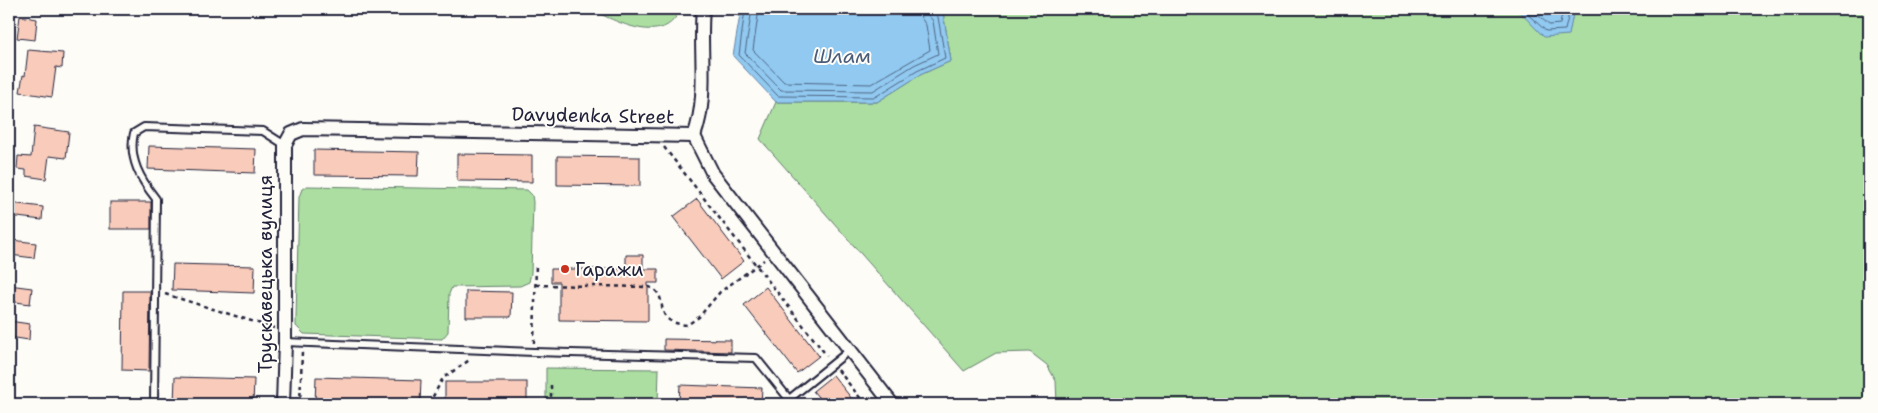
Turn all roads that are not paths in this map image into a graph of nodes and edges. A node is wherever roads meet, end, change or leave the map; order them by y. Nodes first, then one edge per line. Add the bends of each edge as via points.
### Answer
1 (703, 9) edge
2 (694, 136) junction
3 (285, 145) junction
4 (285, 337) junction
5 (850, 350) junction
6 (788, 399) junction
7 (154, 404) edge
8 (283, 404) edge
9 (782, 404) edge
10 (892, 404) edge

1 - 2 street via 700,119
2 - 3 street, Davydenka Street via 303,129 291,134
2 - 5 street, Davydenka Street via 713,174
3 - 4 street, Трускавецька вулиця
3 - 7 lane via 263,131 144,127 134,133 133,162 156,199
4 - 6 lane via 303,343 756,358
4 - 8 street, Трускавецька вулиця
5 - 6 lane
5 - 10 street, Davydenka Street
6 - 9 lane

